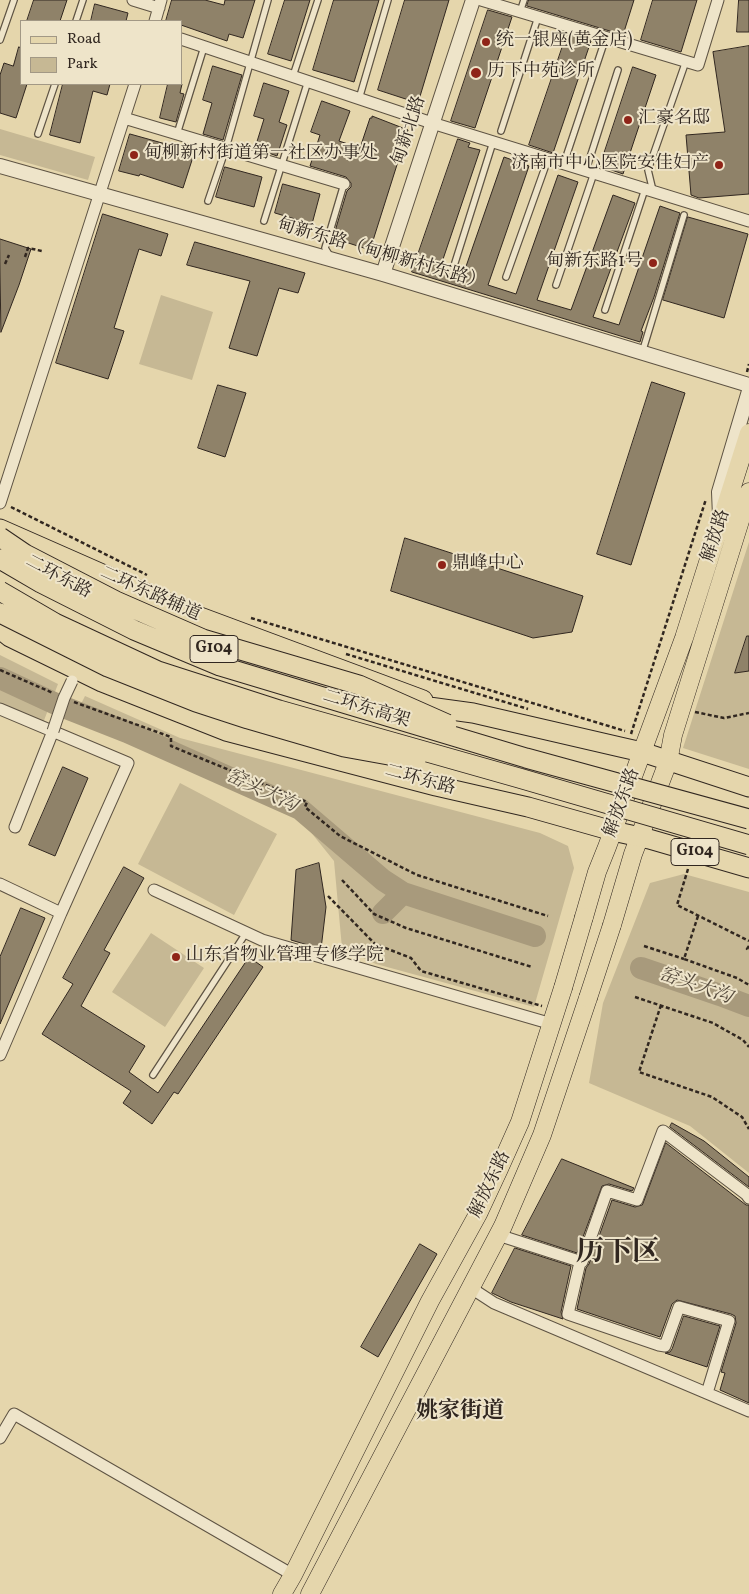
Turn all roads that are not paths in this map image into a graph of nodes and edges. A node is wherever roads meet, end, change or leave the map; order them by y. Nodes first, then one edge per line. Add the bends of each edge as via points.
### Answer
1 (14, 0) edge
2 (83, 0) edge
3 (133, 0) edge
4 (268, 0) edge
5 (318, 0) edge
6 (388, 0) edge
7 (473, 0) edge
8 (481, 0) edge
9 (524, 0) edge
10 (718, 0) edge
11 (160, 4) edge
12 (520, 12) junction
13 (538, 17) junction
14 (76, 20) edge
15 (155, 20) edge
16 (606, 37) junction
17 (182, 39) edge
18 (0, 40) edge
19 (204, 47) junction
20 (686, 61) junction
21 (250, 62) junction
22 (618, 70) dead end
23 (293, 76) junction
24 (308, 82) junction
25 (55, 85) edge
26 (135, 85) edge
27 (359, 99) junction
28 (124, 118) junction
29 (432, 123) junction
30 (501, 131) dead end
31 (38, 134) dead end
32 (177, 134) junction
33 (493, 142) junction
34 (226, 148) junction
35 (548, 159) junction
36 (564, 163) junction
37 (0, 166) edge
38 (282, 166) junction
39 (590, 172) junction
40 (344, 184) joint
41 (649, 190) junction
42 (99, 194) junction
43 (208, 201) dead end
44 (684, 215) dead end
45 (264, 221) dead end
46 (749, 221) edge
47 (332, 260) junction
48 (453, 269) dead end
49 (383, 274) junction
50 (506, 277) dead end
51 (556, 285) dead end
52 (605, 310) dead end
53 (642, 353) junction
54 (747, 387) edge
55 (749, 433) edge
56 (749, 492) edge
57 (0, 502) edge
58 (720, 524) junction
59 (0, 529) edge
60 (0, 538) edge
61 (0, 547) edge
62 (0, 559) edge
63 (0, 591) edge
64 (0, 604) edge
65 (0, 613) edge
66 (0, 629) edge
67 (684, 638) junction
68 (702, 644) junction
69 (74, 675) junction
70 (443, 708) junction
71 (0, 709) edge
72 (53, 731) junction
73 (631, 744) junction
74 (526, 758) junction
75 (668, 762) junction
76 (372, 768) junction
77 (520, 778) junction
78 (749, 787) edge
79 (749, 819) edge
80 (15, 827) dead end
81 (613, 831) junction
82 (640, 837) junction
83 (749, 845) edge
84 (749, 868) edge
85 (0, 884) edge
86 (154, 890) dead end
87 (61, 913) junction
88 (246, 933) junction
89 (554, 1017) junction
90 (0, 1055) edge
91 (154, 1075) dead end
92 (749, 1198) edge
93 (498, 1235) junction
94 (580, 1262) junction
95 (471, 1288) junction
96 (707, 1393) junction
97 (749, 1411) edge
98 (0, 1438) edge
99 (293, 1575) junction
100 (282, 1594) edge
101 (310, 1594) edge

1 - 18 lane
2 - 14 lane
3 - 11 street
4 - 21 lane
5 - 23 lane
6 - 27 lane
7 - 29 street, 甸新北路
8 - 12 street
9 - 12 lane
10 - 20 street via 698,65
11 - 15 street
12 - 13 street
13 - 16 street
13 - 30 lane
16 - 20 street
16 - 36 lane
17 - 19 street
19 - 21 street
19 - 32 lane
20 - 41 lane via 648,170
21 - 23 street
21 - 34 lane
22 - 39 lane
23 - 24 street
24 - 27 street
24 - 38 lane
25 - 31 lane
26 - 28 street
27 - 29 street
28 - 32 street
28 - 42 street
29 - 33 street
29 - 49 street, 甸新北路
32 - 34 street
33 - 35 street
33 - 48 lane
34 - 38 street
34 - 43 lane
35 - 36 street
35 - 50 lane
36 - 39 street
37 - 42 street, 甸新东路（甸柳新村东路）
38 - 40 street
38 - 45 lane
39 - 41 street
39 - 51 lane
40 - 47 lane via 325,248
41 - 46 street
41 - 52 lane
42 - 47 street, 甸新东路（甸柳新村东路）
42 - 57 street
44 - 53 lane
47 - 49 street, 甸新东路（甸柳新村东路）
49 - 53 street, 甸新东路（甸柳新村东路）
53 - 54 street, 甸新东路（甸柳新村东路）
54 - 58 street via 718,492
55 - 58 main road, 解放路
56 - 68 main road, 解放路
58 - 67 main road, 解放路
59 - 70 highway, 二环东路辅道 via 200,617
60 - 74 highway, bridge via 116,601 203,639 359,685
61 - 70 highway, 二环东路 / G104 via 165,633 379,701
62 - 74 highway, 二环东高架, bridge via 134,630 220,666
63 - 77 highway, 二环东高架, bridge via 55,624 158,671 279,710
64 - 76 highway, 二环东路 / G104 via 150,677 349,741
65 - 77 highway, bridge via 108,667 248,719 344,747
66 - 69 highway
67 - 68 main road
67 - 73 main road, 解放路
68 - 75 main road, 解放路 via 673,735
69 - 72 street, bridge
69 - 76 highway via 102,682 226,731
70 - 73 highway, 二环东路 / G104
71 - 72 street
72 - 80 street
72 - 87 street via 128,764
73 - 75 highway, 二环东路 / G104
73 - 81 main road, 解放东路
74 - 79 highway, 二环东高架, bridge
75 - 78 highway, 二环东路 / G104
75 - 82 main road, 解放东路
76 - 81 highway, 二环东路 / G104
77 - 83 highway, 二环东高架, bridge
81 - 82 highway, 二环东路 / G104
81 - 89 main road, 解放东路, bridge via 597,872
82 - 84 highway, 二环东路 / G104
82 - 93 main road, 解放东路, bridge via 542,1135
85 - 87 street
86 - 88 street
87 - 90 street
88 - 89 street via 271,943
88 - 91 lane
89 - 99 main road, 解放东路 via 520,1122 478,1214 430,1301
92 - 94 street via 663,1131 637,1200 608,1191
93 - 94 street
93 - 95 main road, 解放东路
94 - 96 street via 568,1314 665,1346 678,1307 729,1321
95 - 96 street via 494,1303
95 - 101 main road, 解放东路
96 - 97 street
98 - 99 street via 14,1414
99 - 100 main road, 解放东路

